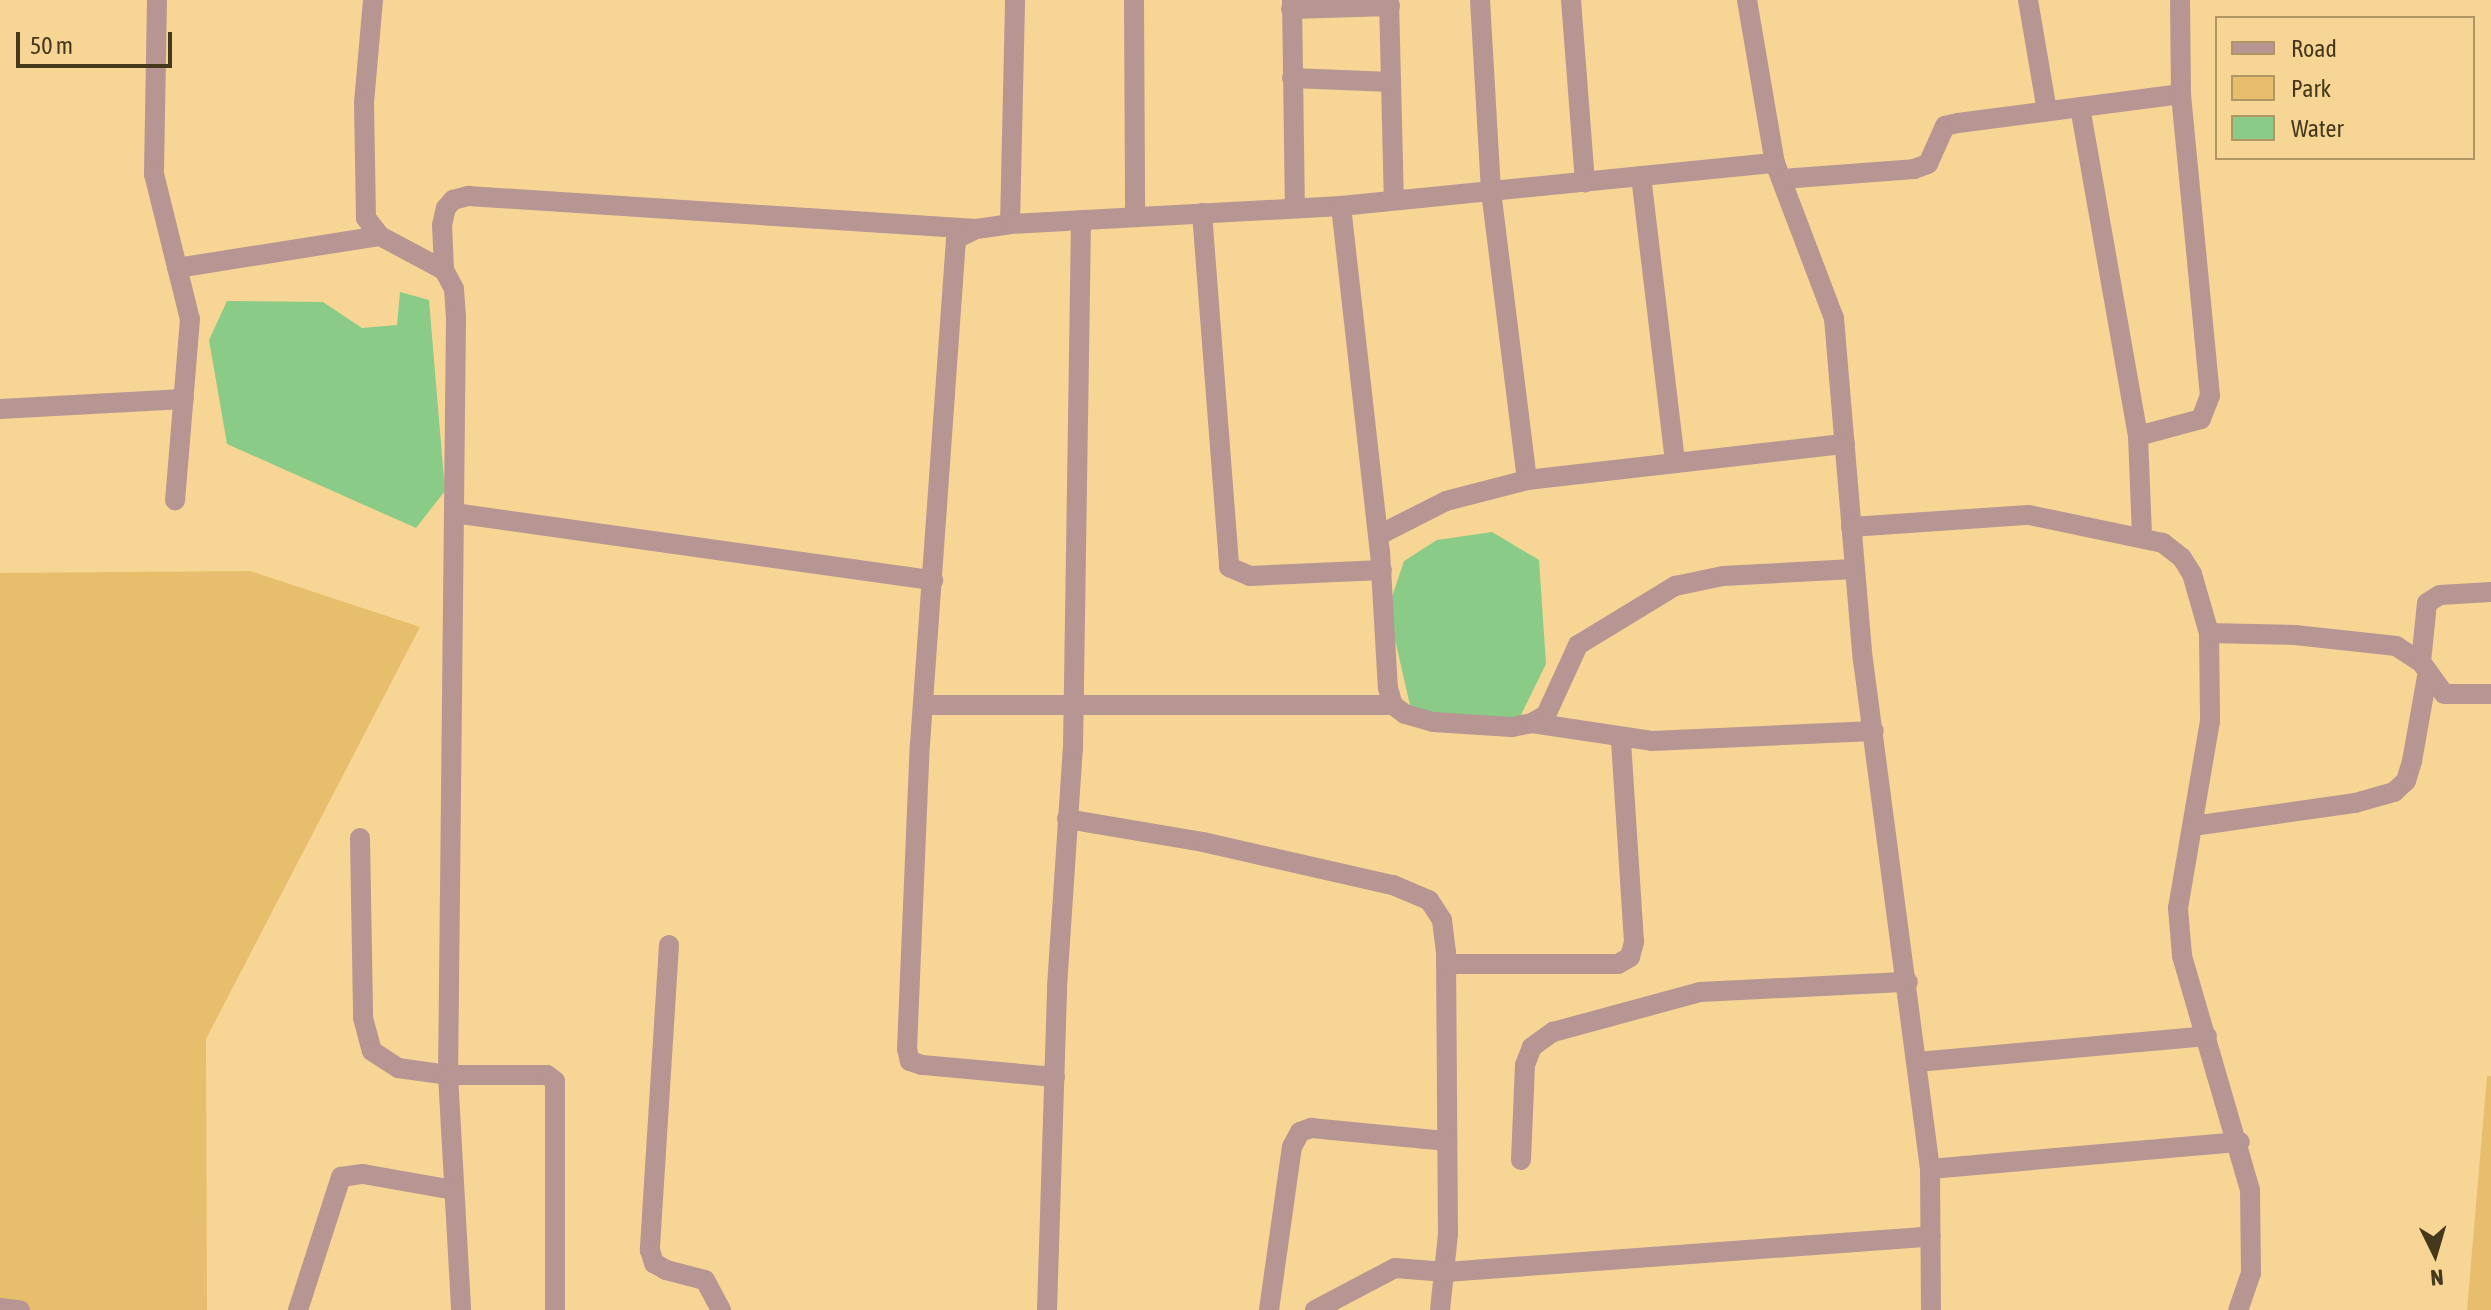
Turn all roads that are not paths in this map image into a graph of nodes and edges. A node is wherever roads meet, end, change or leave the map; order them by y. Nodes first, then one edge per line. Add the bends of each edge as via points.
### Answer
1 (157, 0) edge
2 (373, 0) edge
3 (1015, 0) edge
4 (1134, 0) edge
5 (1480, 0) edge
6 (1571, 0) edge
7 (1747, 0) edge
8 (2028, 0) edge
9 (2180, 0) edge
10 (1390, 3) edge
11 (1292, 5) edge
12 (1292, 78) junction
13 (1391, 82) junction
14 (2181, 94) junction
15 (2080, 107) junction
16 (2047, 111) junction
17 (1778, 171) junction
18 (1641, 176) junction
19 (1585, 182) junction
20 (1491, 191) junction
21 (1394, 200) junction
22 (1341, 206) junction
23 (1295, 208) junction
24 (1202, 213) junction
25 (1135, 217) junction
26 (1081, 220) junction
27 (1010, 224) junction
28 (976, 229) junction
29 (380, 236) junction
30 (177, 268) junction
31 (444, 270) junction
32 (184, 399) junction
33 (0, 409) edge
34 (2138, 436) junction
35 (1845, 444) junction
36 (1675, 463) junction
37 (1527, 480) junction
38 (175, 500) dead end
39 (454, 513) junction
40 (1851, 527) junction
41 (1379, 535) junction
42 (2142, 536) junction
43 (1854, 569) junction
44 (1382, 570) junction
45 (933, 580) junction
46 (2491, 592) edge
47 (2209, 633) junction
48 (2424, 669) junction
49 (2491, 694) edge
50 (923, 705) junction
51 (1393, 705) junction
52 (1073, 708) junction
53 (1532, 723) junction
54 (1874, 731) junction
55 (1621, 740) junction
56 (1067, 819) junction
57 (2193, 826) junction
58 (360, 838) dead end
59 (669, 945) dead end
60 (1446, 964) junction
61 (1908, 982) junction
62 (2207, 1036) junction
63 (1917, 1062) junction
64 (448, 1075) junction
65 (1055, 1077) junction
66 (1447, 1141) junction
67 (2240, 1142) junction
68 (1521, 1160) dead end
69 (1930, 1169) junction
70 (454, 1190) junction
71 (1931, 1236) junction
72 (1446, 1272) junction
73 (0, 1308) edge
74 (20, 1310) edge
75 (298, 1310) edge
76 (461, 1310) edge
77 (555, 1310) edge
78 (721, 1310) edge
79 (1047, 1310) edge
80 (1269, 1310) edge
81 (1315, 1310) edge
82 (1440, 1310) edge
83 (1931, 1310) edge
84 (2238, 1310) edge

1 - 30 street via 154,174
2 - 29 street via 363,182 366,218
3 - 27 street
4 - 25 street
5 - 20 street
6 - 19 street
7 - 17 street
8 - 16 street
9 - 14 street
10 - 11 street
10 - 13 street
11 - 12 street
12 - 13 street
12 - 23 street
13 - 21 street
14 - 15 street
14 - 34 street via 2208,411 2187,425
15 - 16 street
15 - 34 street
16 - 17 street via 1945,126 1935,155 1914,169
17 - 18 street
17 - 35 street via 1834,318
18 - 19 street
18 - 36 street
19 - 20 street
20 - 21 street
20 - 37 street
21 - 22 street
22 - 23 street
22 - 41 street
23 - 24 street
24 - 25 street
24 - 44 street via 1229,567 1250,576
25 - 26 street
26 - 27 street
26 - 52 street
27 - 28 street
28 - 31 street via 468,196 446,208
28 - 45 street via 956,239 951,255
29 - 30 street
29 - 31 street
30 - 32 street via 190,319
31 - 39 street via 454,289 456,317
32 - 33 street
32 - 38 street
34 - 42 street
35 - 36 street
35 - 40 street
36 - 37 street
37 - 41 street via 1446,501
39 - 45 street
39 - 64 street
40 - 42 street via 2029,515
40 - 43 street
41 - 44 street
42 - 47 street via 2182,558
43 - 53 street via 1723,576 1675,586 1578,645 1546,715
43 - 54 street
44 - 51 street
45 - 50 street
46 - 48 street via 2440,595 2427,603
47 - 48 street via 2396,646
47 - 57 street via 2210,721
48 - 49 street via 2444,694
48 - 57 street via 2412,761 2406,781 2394,792 2355,803
50 - 52 street
50 - 65 street via 910,1061
51 - 52 street
51 - 53 street via 1433,722 1512,727
52 - 56 street
53 - 55 street
54 - 55 street
54 - 61 street
55 - 60 street via 1634,942 1630,957 1618,964
56 - 60 street via 1203,842 1393,885 1429,900 1442,920
56 - 65 street
57 - 62 street via 2178,908 2182,956
58 - 64 street via 365,1038 372,1051 398,1068
59 - 78 street via 650,1250 654,1263 666,1270 705,1280
60 - 66 street
61 - 63 street
61 - 68 street via 1700,992 1553,1032 1532,1047 1525,1065
62 - 63 street
62 - 67 street
63 - 69 street
64 - 70 street
64 - 77 street via 547,1075 555,1081
65 - 79 street
66 - 72 street
66 - 80 street via 1311,1128 1300,1132 1292,1147
67 - 69 street
67 - 84 street via 2254,1230 2251,1273
69 - 71 street
70 - 75 street via 363,1174 341,1177
70 - 76 street
71 - 72 street
71 - 83 street
72 - 81 street via 1381,1271
72 - 82 street
73 - 74 street

